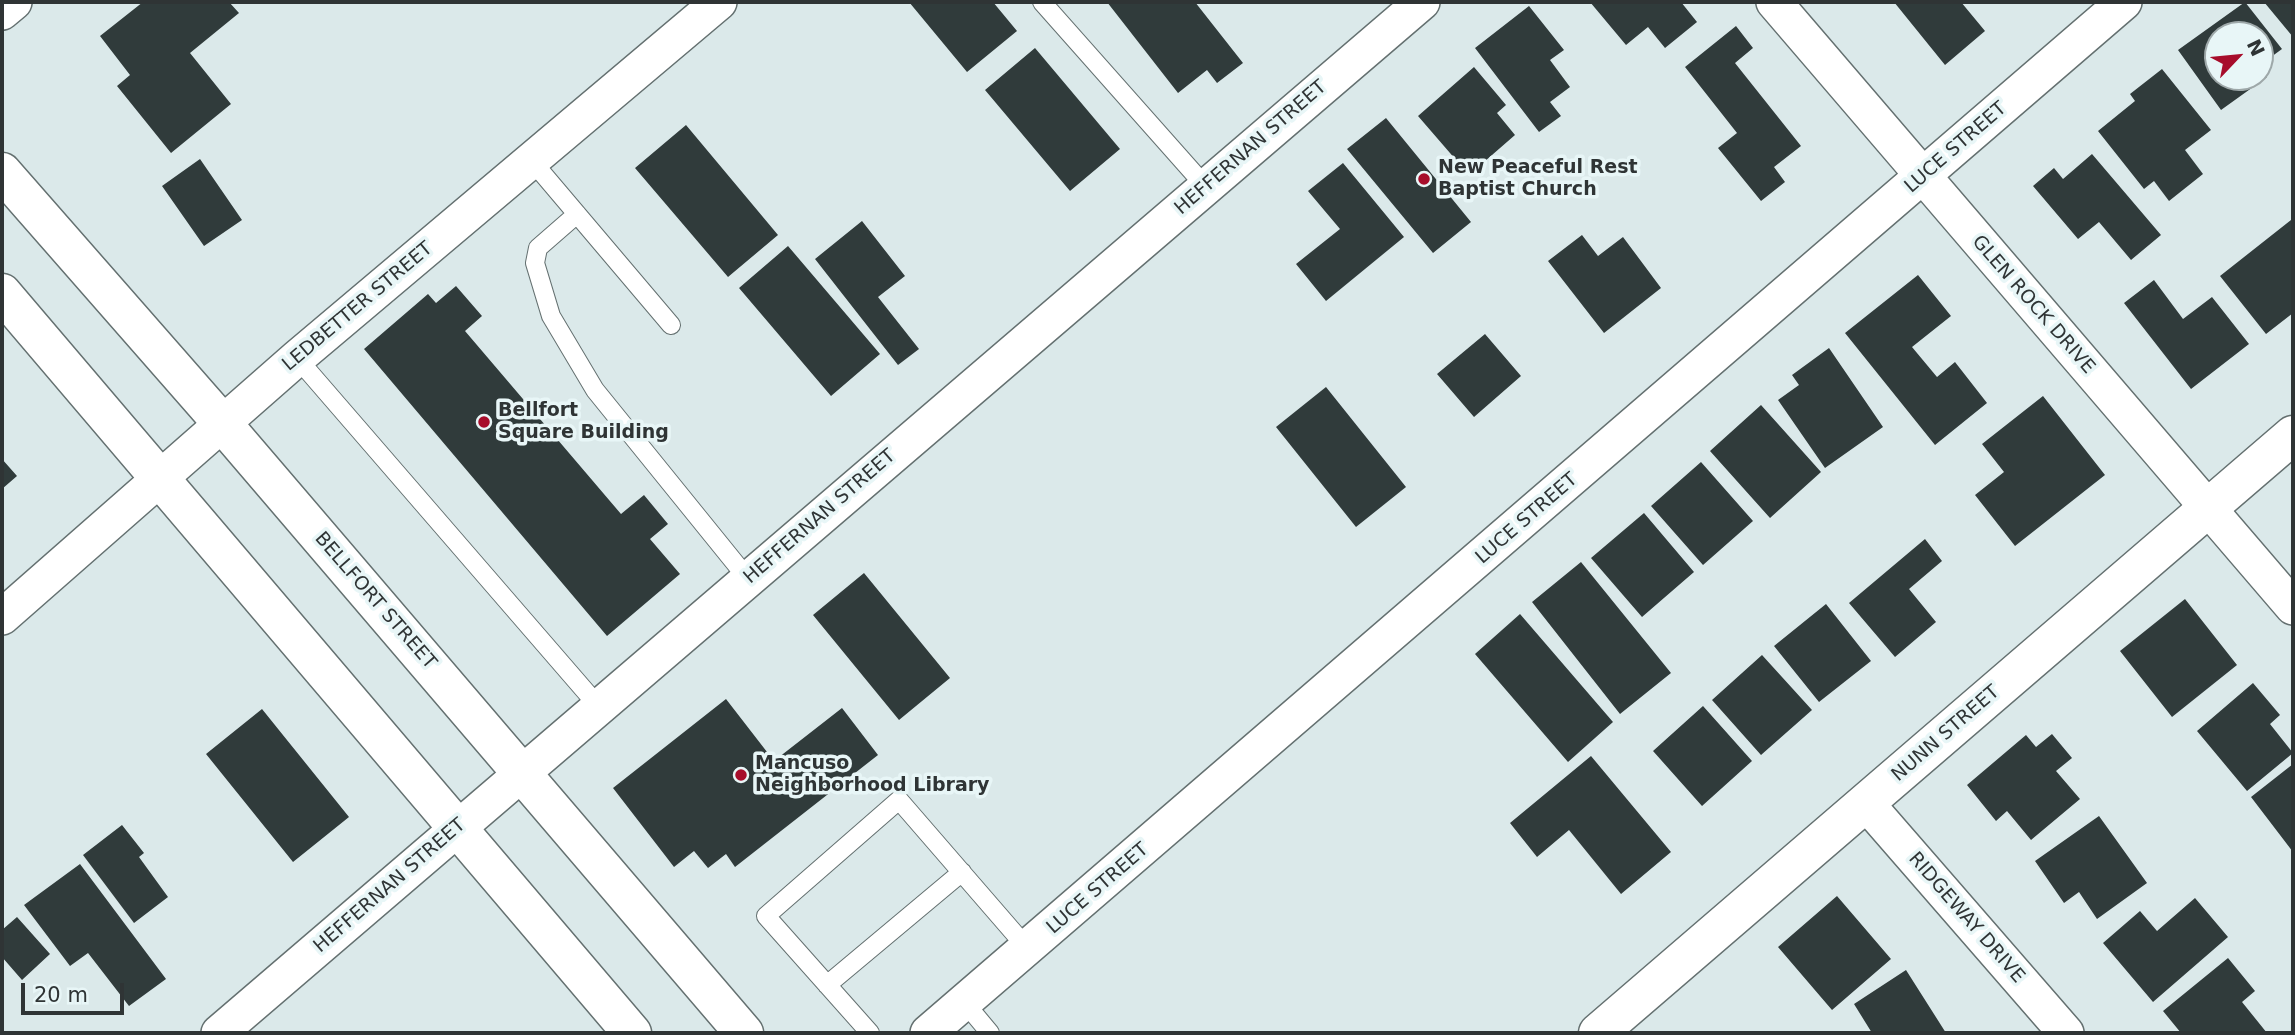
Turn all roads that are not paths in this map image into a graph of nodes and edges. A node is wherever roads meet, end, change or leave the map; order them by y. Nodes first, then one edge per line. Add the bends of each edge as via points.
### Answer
1 (14, 2) edge
2 (719, 2) edge
3 (1042, 2) edge
4 (1422, 2) edge
5 (1774, 2) edge
6 (2124, 2) edge
7 (2, 12) edge
8 (532, 161) junction
9 (2, 172) edge
10 (1922, 177) junction
11 (1206, 187) junction
12 (577, 214) junction
13 (2, 293) edge
14 (671, 325) dead end
15 (297, 358) junction
16 (222, 423) junction
17 (2293, 435) edge
18 (158, 478) junction
19 (2209, 508) junction
20 (748, 579) junction
21 (2293, 607) edge
22 (2, 617) edge
23 (599, 707) junction
24 (522, 773) junction
25 (1866, 803) junction
26 (457, 828) junction
27 (962, 872) junction
28 (1028, 949) junction
29 (827, 985) junction
30 (965, 1003) junction
31 (622, 1030) edge
32 (219, 1033) edge
33 (744, 1033) edge
34 (870, 1033) edge
35 (928, 1033) edge
36 (990, 1033) edge
37 (1598, 1033) edge
38 (2066, 1033) edge

1 - 7 street
2 - 8 street, LEDBETTER STREET
3 - 11 lane
4 - 11 street, HEFFERNAN STREET
5 - 10 street, GLEN ROCK DRIVE
6 - 10 street, LUCE STREET
8 - 12 lane
8 - 15 street, LEDBETTER STREET
9 - 16 main road, BELLFORT STREET
10 - 19 street, GLEN ROCK DRIVE
10 - 28 street, LUCE STREET
11 - 20 street, HEFFERNAN STREET
12 - 14 lane
12 - 20 lane via 538,248 535,262 551,316 595,390
13 - 18 main road
15 - 16 street, LEDBETTER STREET
15 - 23 lane
16 - 18 street, LEDBETTER STREET
16 - 24 main road, BELLFORT STREET
17 - 19 main road, NUNN STREET
18 - 22 street, LEDBETTER STREET
18 - 26 main road
19 - 21 street, GLEN ROCK DRIVE
19 - 25 main road, NUNN STREET
20 - 23 street, HEFFERNAN STREET
23 - 24 street, HEFFERNAN STREET
24 - 26 street, HEFFERNAN STREET
24 - 33 main road, BELLFORT STREET
25 - 37 main road, NUNN STREET
25 - 38 street, RIDGEWAY DRIVE
26 - 31 main road
26 - 32 street, HEFFERNAN STREET
27 - 28 lane
27 - 29 lane
27 - 29 lane via 899,800 766,916
28 - 30 street, LUCE STREET
29 - 34 lane
30 - 35 street, LUCE STREET
30 - 36 lane

